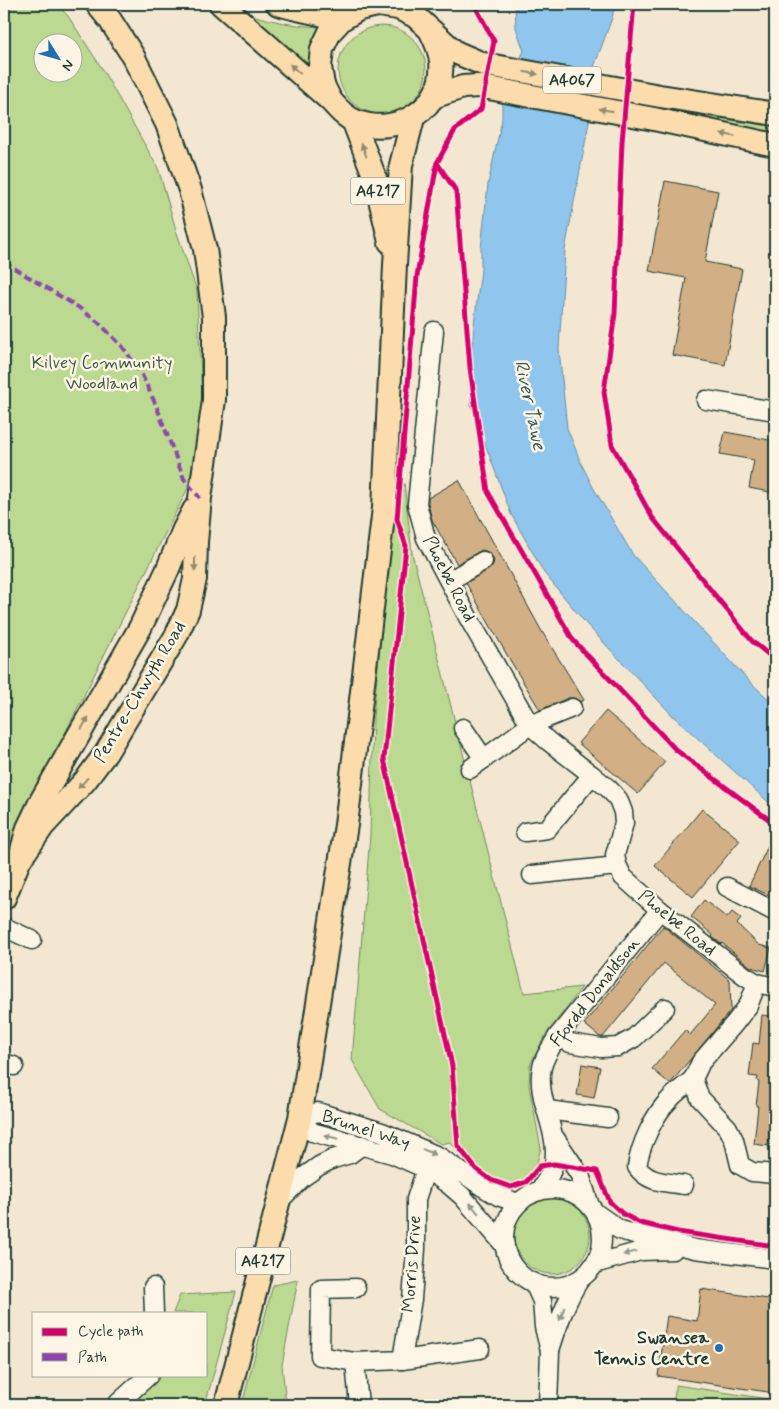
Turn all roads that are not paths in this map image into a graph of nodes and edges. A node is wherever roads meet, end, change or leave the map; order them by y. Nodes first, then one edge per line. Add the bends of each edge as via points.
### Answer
1 (97, 4) edge
2 (221, 4) edge
3 (278, 4) edge
4 (398, 6) edge
5 (342, 19) junction
6 (429, 29) junction
7 (433, 96) junction
8 (331, 101) junction
9 (775, 114) edge
10 (412, 118) junction
11 (353, 120) junction
12 (775, 145) edge
13 (395, 265) junction
14 (434, 331) dead end
15 (706, 400) dead end
16 (775, 411) edge
17 (200, 498) junction
18 (483, 561) dead end
19 (449, 580) junction
20 (572, 708) dead end
21 (530, 725) junction
22 (463, 728) dead end
23 (592, 775) junction
24 (525, 832) dead end
25 (19, 861) junction
26 (617, 866) junction
27 (532, 875) dead end
28 (728, 887) dead end
29 (4, 898) edge
30 (660, 910) junction
31 (775, 912) edge
32 (4, 927) edge
33 (32, 940) dead end
34 (757, 983) junction
35 (775, 987) edge
36 (664, 1008) dead end
37 (558, 1036) junction
38 (693, 1079) junction
39 (547, 1110) junction
40 (300, 1118) junction
41 (608, 1118) dead end
42 (555, 1138) junction
43 (362, 1145) junction
44 (426, 1169) junction
45 (775, 1174) edge
46 (684, 1185) dead end
47 (539, 1190) junction
48 (279, 1201) junction
49 (518, 1203) junction
50 (593, 1209) junction
51 (505, 1246) junction
52 (696, 1249) junction
53 (775, 1259) edge
54 (594, 1264) junction
55 (580, 1279) junction
56 (534, 1283) junction
57 (153, 1287) dead end
58 (356, 1288) dead end
59 (154, 1312) edge
60 (480, 1349) dead end
61 (550, 1351) junction
62 (402, 1360) junction
63 (355, 1362) junction
64 (148, 1376) edge
65 (116, 1405) edge
66 (226, 1405) edge
67 (359, 1405) edge
68 (548, 1405) edge

1 - 17 main road, Pentre-Chwyth Road via 133,56 167,124 190,190 205,249 214,317 214,400
8 -> 2 main road, A4067
3 - 5 main road
4 - 5 main road, A4067 via 378,5 359,9
4 - 6 main road, A4067
5 - 8 main road, A4067 via 330,32 322,49 323,85
6 - 7 main road, A4067 via 438,45 441,62 440,80
6 -> 9 main road, A4067 via 455,52 483,64
7 - 10 main road, A4067
12 -> 7 main road, A4067 via 478,86
8 - 11 main road, A4067
10 - 11 main road, A4067 via 386,126
10 - 13 main road, A4217 via 401,165
13 -> 11 main road, A4217 via 375,178
13 - 40 main road, A4217 via 384,508 346,825
14 - 19 street, Phoebe Road via 417,504 426,538
15 - 16 street
25 -> 17 main road, Pentre-Chwyth Road via 28,828 41,801 140,628
17 -> 25 main road, Pentre-Chwyth Road via 195,579 188,610 176,636 106,753 43,826
18 - 19 street
19 - 21 street, Phoebe Road
20 - 21 street
21 - 22 street via 477,764
21 - 23 street, Phoebe Road
23 - 24 street via 547,829
23 - 26 street, Phoebe Road via 618,799 622,812 624,823 615,855
25 - 29 main road, Pentre-Chwyth Road
26 - 27 street
26 - 30 street, Phoebe Road via 623,877
28 - 31 street
30 - 34 street, Phoebe Road
30 - 37 street, Ffordd Donaldson
32 - 33 street
34 - 35 street, Phoebe Road
34 - 38 street via 748,1006 701,1062
36 - 37 street via 634,1038 618,1047 570,1043
37 - 39 street, Ffordd Donaldson via 542,1067 541,1091
38 - 45 street via 700,1098 728,1128 740,1165 752,1172
38 - 46 street via 668,1100 654,1120 637,1166 642,1175 654,1180
39 - 41 street
39 - 42 street, Ffordd Donaldson
43 -> 40 street, Brunel Way via 312,1132
40 - 48 main road, A4217
40 -> 49 street, Brunel Way via 318,1112 382,1132 440,1156 489,1191
42 - 47 street, Ffordd Donaldson via 554,1164
42 - 50 street, Ffordd Donaldson via 580,1175
43 - 44 street, Brunel Way
43 - 48 street via 350,1154 319,1166
51 -> 44 street, Brunel Way via 462,1196
44 - 62 street, Morris Drive via 416,1200 412,1299
47 - 49 street
47 - 50 street via 566,1190 578,1195
48 - 66 main road, A4217
49 - 51 street via 509,1217
50 - 52 street via 620,1230
50 - 54 street via 602,1227 603,1240
51 - 56 street via 510,1261 520,1274
52 - 53 street
52 -> 54 street via 641,1251
54 - 55 street
55 - 56 street via 566,1286
55 -> 61 street via 569,1296
56 - 61 street via 542,1301
57 - 59 street
58 - 63 street via 321,1289 320,1346 320,1356
60 - 62 street
61 - 68 street
62 - 63 street
63 - 67 street
64 - 65 street

